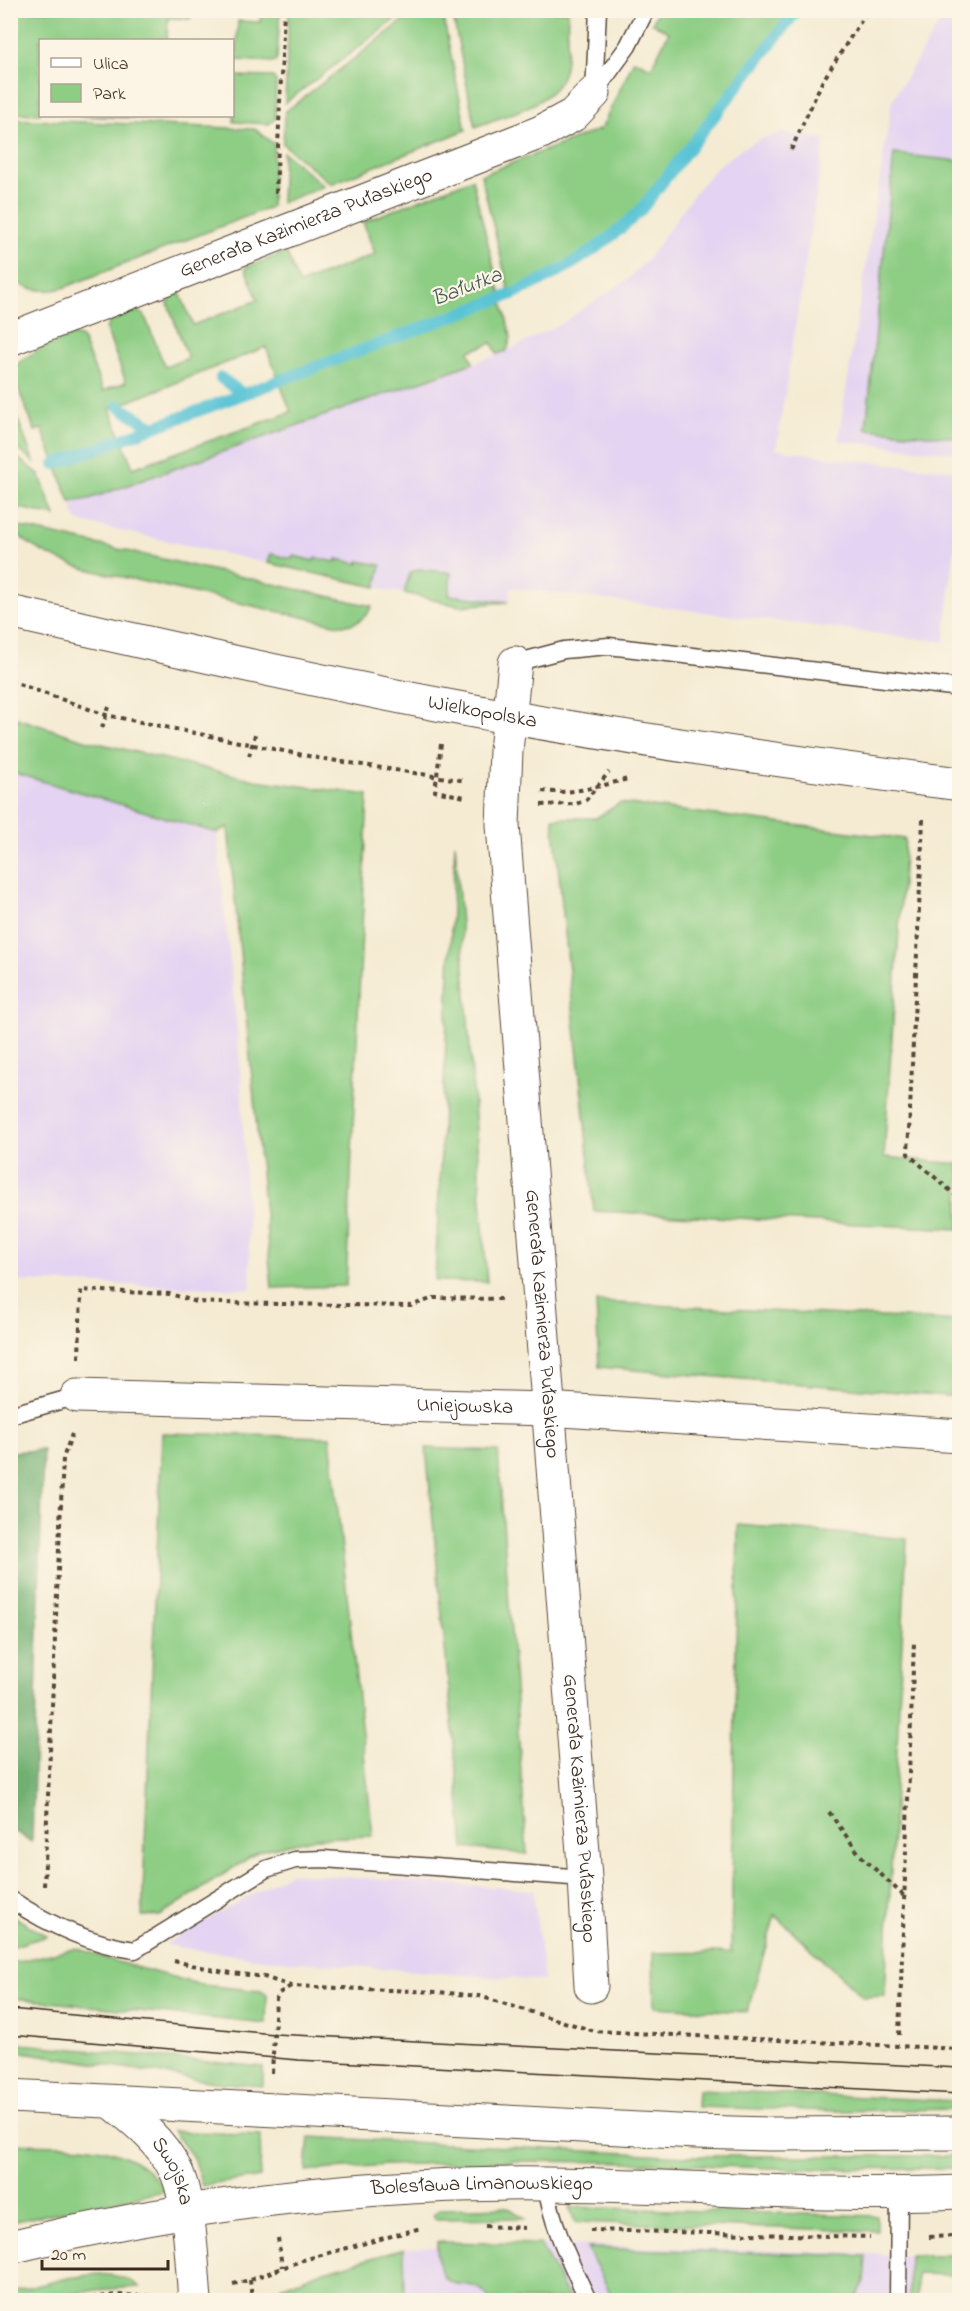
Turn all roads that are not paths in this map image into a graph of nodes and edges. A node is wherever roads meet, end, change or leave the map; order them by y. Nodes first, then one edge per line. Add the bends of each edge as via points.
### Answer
1 (598, 10) edge
2 (646, 10) edge
3 (594, 93) junction
4 (10, 339) edge
5 (10, 612) edge
6 (515, 663) joint
7 (960, 687) edge
8 (510, 717) junction
9 (960, 784) edge
10 (77, 1396) joint
11 (547, 1409) junction
12 (10, 1415) edge
13 (960, 1436) edge
14 (585, 1878) junction
15 (10, 1899) edge
16 (591, 1986) dead end
17 (10, 2096) edge
18 (112, 2102) junction
19 (960, 2133) edge
20 (546, 2184) junction
21 (899, 2192) junction
22 (960, 2192) edge
23 (186, 2213) junction
24 (10, 2247) edge
25 (195, 2301) edge
26 (588, 2301) edge
27 (898, 2301) edge

1 - 3 lane
2 - 3 lane via 628,46
3 - 4 street, Generała Kazimierza Pułaskiego via 573,115 541,132
5 - 8 street, Wielkopolska via 290,674
6 - 7 lane via 564,650 609,646
6 - 8 street, Generała Kazimierza Pułaskiego
8 - 9 street, Wielkopolska via 734,754
8 - 11 street, Generała Kazimierza Pułaskiego via 503,825
10 - 11 street, Uniejowska
10 - 12 lane
11 - 13 street, Uniejowska
11 - 14 street, Generała Kazimierza Pułaskiego
14 - 15 lane via 295,1860 266,1869 135,1950 82,1938 42,1920
14 - 16 street, Generała Kazimierza Pułaskiego
17 - 18 street
18 - 19 street via 696,2132
18 - 23 street, Swojska via 164,2151 176,2170
20 - 21 street, Bolesława Limanowskiego
20 - 23 street, Bolesława Limanowskiego via 342,2192
20 - 26 lane via 556,2229
21 - 22 street, Bolesława Limanowskiego
21 - 27 lane
23 - 24 street, Bolesława Limanowskiego via 66,2233
23 - 25 street, Swojska

